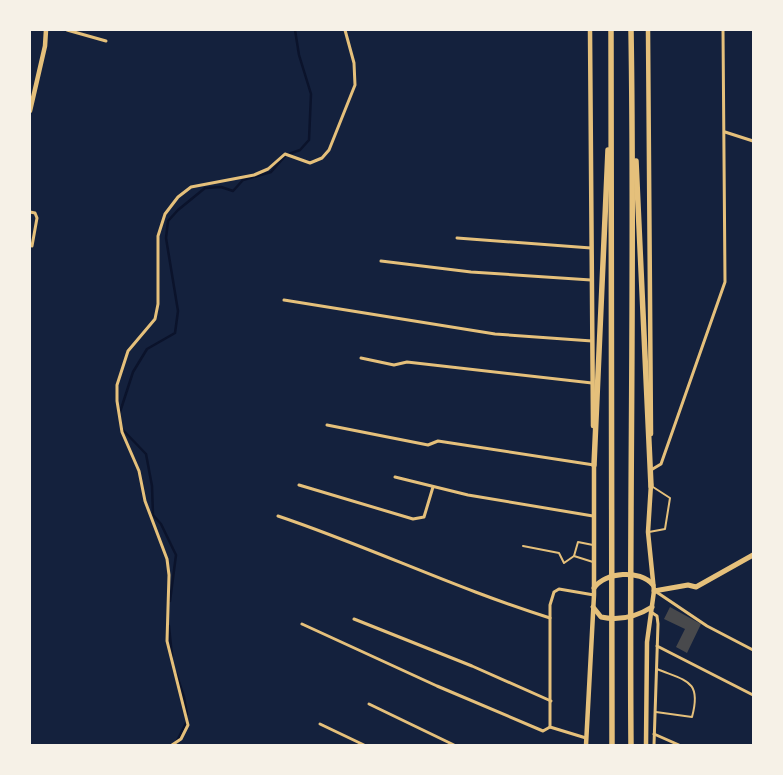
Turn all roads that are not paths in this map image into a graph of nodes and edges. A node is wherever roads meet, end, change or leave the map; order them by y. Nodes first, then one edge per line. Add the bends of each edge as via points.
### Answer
1 (46, 30) edge
2 (67, 30) edge
3 (345, 30) edge
4 (590, 30) edge
5 (610, 30) edge
6 (631, 30) edge
7 (648, 30) edge
8 (723, 30) edge
9 (106, 41) dead end
10 (632, 66) junction
11 (611, 72) junction
12 (30, 111) edge
13 (725, 132) junction
14 (753, 141) edge
15 (30, 212) edge
16 (457, 238) dead end
17 (32, 246) dead end
18 (591, 248) junction
19 (381, 261) dead end
20 (591, 280) junction
21 (284, 300) dead end
22 (592, 341) junction
23 (361, 358) dead end
24 (592, 383) junction
25 (327, 425) dead end
26 (594, 465) junction
27 (651, 470) junction
28 (395, 477) dead end
29 (298, 485) dead end
30 (651, 486) junction
31 (433, 487) junction
32 (278, 516) dead end
33 (593, 516) junction
34 (648, 532) junction
35 (594, 545) junction
36 (524, 546) dead end
37 (753, 555) edge
38 (574, 556) junction
39 (594, 562) junction
40 (594, 588) junction
41 (654, 588) junction
42 (594, 595) junction
43 (593, 607) junction
44 (651, 609) junction
45 (550, 618) junction
46 (354, 619) dead end
47 (302, 624) dead end
48 (657, 646) junction
49 (753, 650) edge
50 (656, 668) junction
51 (753, 695) edge
52 (551, 701) junction
53 (370, 704) dead end
54 (654, 712) junction
55 (320, 724) dead end
56 (550, 727) junction
57 (654, 734) junction
58 (586, 738) junction
59 (172, 745) edge
60 (364, 745) edge
61 (453, 745) edge
62 (586, 745) edge
63 (612, 745) edge
64 (631, 745) edge
65 (646, 745) edge
66 (654, 745) edge
67 (679, 745) edge

1 - 12 street
2 - 9 street
3 - 59 street via 354,64 355,86 330,150 310,163 285,154 268,169 254,175 191,188 178,197 165,214 158,236 155,319 128,351 117,385 122,432 139,471 167,559 167,641 188,725 181,739
4 - 18 street
5 - 11 highway
6 - 10 highway
7 - 27 street
8 - 13 street
10 - 30 highway
10 - 64 highway
11 - 26 highway
11 - 63 highway
13 - 14 street
13 - 27 street via 724,288 661,464
15 - 17 street via 36,213 38,218
16 - 18 street
18 - 20 street
19 - 20 street via 471,272
20 - 22 street
21 - 22 street via 495,334
22 - 24 street
23 - 24 street via 394,366 407,362
24 - 26 street
25 - 26 street via 428,444 438,442
26 - 33 street
27 - 30 street
28 - 31 street
29 - 31 street via 413,519 424,517
30 - 34 street
30 - 34 lane via 670,498 665,529
31 - 33 street via 468,496
32 - 45 street via 339,536 500,602
33 - 35 street
34 - 41 street
35 - 38 lane via 578,542
35 - 39 street
36 - 38 lane via 559,553 564,563
37 - 41 main road via 696,587
38 - 39 lane
39 - 40 street
40 - 41 main road via 599,581 624,575 649,580
40 - 42 street
41 - 44 street
41 - 49 street via 707,626
42 - 43 street
42 - 45 street via 559,590 552,597
43 - 44 main road via 601,617 608,619 634,617
43 - 58 street
44 - 48 street via 658,619
44 - 65 street via 647,642
45 - 52 street
46 - 52 street
47 - 56 street via 543,731
48 - 50 street
48 - 51 street
50 - 54 street
50 - 54 lane via 692,684 695,691 692,717
52 - 56 street
53 - 61 street
54 - 57 street
55 - 60 street
56 - 58 street
57 - 66 street
57 - 67 street
58 - 62 street

